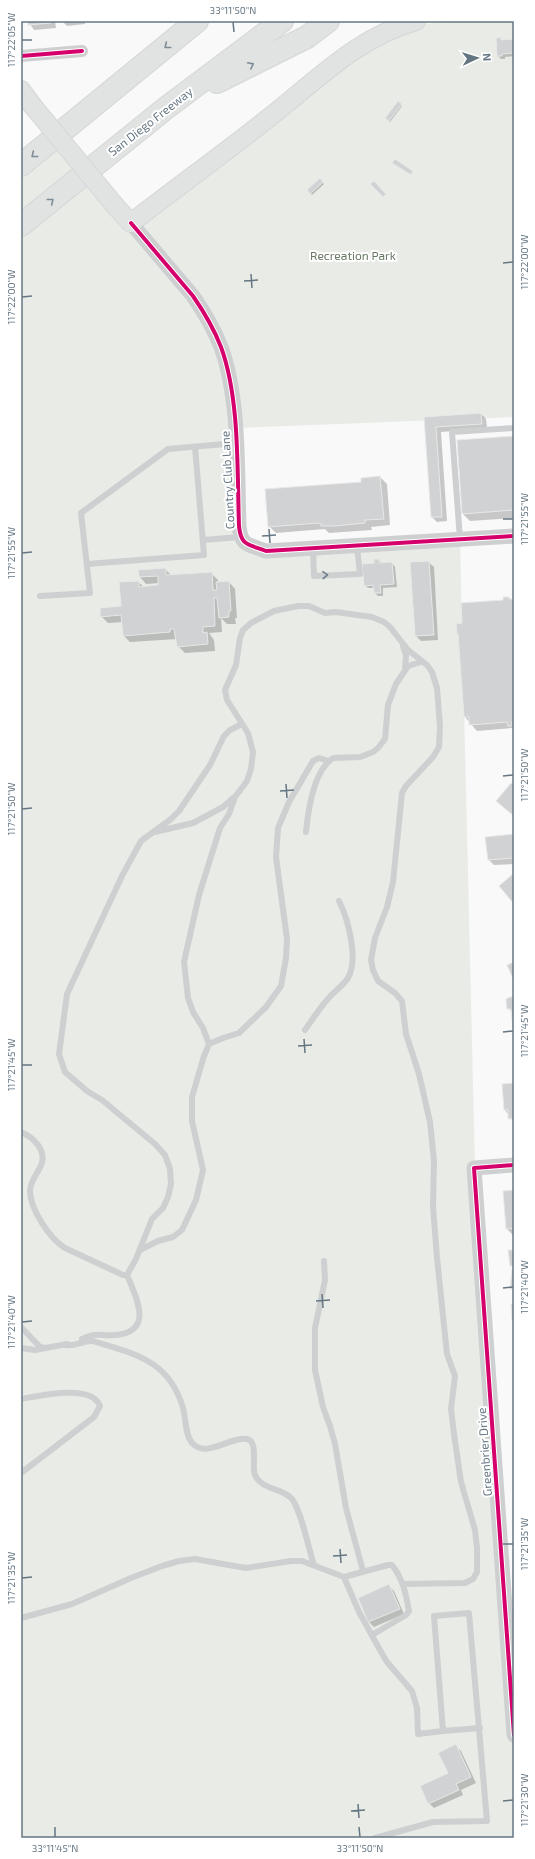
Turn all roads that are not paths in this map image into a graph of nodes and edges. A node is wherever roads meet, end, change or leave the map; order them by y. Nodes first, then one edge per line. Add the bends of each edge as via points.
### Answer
1 (197, 21) edge
2 (282, 21) edge
3 (328, 21) edge
4 (416, 21) edge
5 (82, 51) dead end
6 (21, 56) edge
7 (21, 90) edge
8 (166, 108) junction
9 (21, 165) edge
10 (131, 223) junction
11 (21, 225) edge
12 (514, 428) edge
13 (236, 443) junction
14 (195, 447) junction
15 (514, 536) edge
16 (240, 537) junction
17 (203, 540) junction
18 (460, 540) junction
19 (357, 546) junction
20 (313, 548) junction
21 (87, 564) junction
22 (40, 596) dead end
23 (402, 642) junction
24 (421, 662) junction
25 (405, 670) junction
26 (242, 724) junction
27 (328, 761) junction
28 (235, 797) junction
29 (306, 832) dead end
30 (152, 833) junction
31 (339, 901) dead end
32 (305, 1030) dead end
33 (209, 1044) junction
34 (21, 1132) edge
35 (514, 1165) edge
36 (140, 1250) junction
37 (324, 1261) dead end
38 (127, 1275) junction
39 (21, 1327) edge
40 (64, 1346) junction
41 (21, 1348) edge
42 (49, 1349) junction
43 (21, 1399) edge
44 (21, 1473) edge
45 (314, 1565) junction
46 (363, 1571) junction
47 (344, 1577) junction
48 (403, 1584) junction
49 (21, 1618) edge
50 (372, 1635) junction
51 (480, 1728) junction
52 (443, 1731) junction
53 (514, 1735) edge
54 (375, 1838) edge

1 -> 9 highway
2 - 8 highway, San Diego Freeway
8 -> 3 highway via 307,37
4 - 10 main road via 385,32 359,46
5 - 6 street
7 - 10 main road, Country Club Lane, bridge via 72,155
11 -> 8 highway, San Diego Freeway
10 - 13 street, Country Club Lane via 193,296 209,323 226,364
12 - 18 lane via 452,432
13 - 14 lane
13 - 16 street, Country Club Lane
14 - 17 lane
14 - 21 lane via 168,450 81,513
15 - 18 street, Country Club Lane
16 - 17 lane
16 - 20 street, Country Club Lane via 243,542 266,551
17 - 21 lane via 204,555
18 - 19 street, Country Club Lane
19 - 20 street, Country Club Lane
20 -> 19 lane via 314,576 360,574
21 - 22 lane via 90,594
23 - 24 lane
23 - 25 lane via 406,655
23 - 26 lane via 390,627 378,620 349,614 325,613 309,606 284,608 258,618 243,630 236,665 225,690 227,700
24 - 25 lane via 412,663
24 - 48 lane via 432,672 435,682 440,738 433,757 402,793 393,882 375,938 371,960 378,981 402,1001 406,1034 420,1074 429,1117 434,1162 433,1206 437,1258 447,1354 455,1376 452,1409 454,1434 461,1482 475,1530 477,1572 473,1579 465,1583
25 - 27 lane via 389,702 386,734 382,743 367,755 339,757
26 - 28 lane via 252,744 251,769 247,781
26 - 30 lane via 224,736 210,765 179,811
27 - 29 lane via 311,798
27 - 33 lane via 319,758 313,761 289,802 278,828 276,857 287,939 281,986 266,1007 239,1033
28 - 30 lane via 224,807 194,823
28 - 33 lane via 229,814 220,828 208,863 184,962 188,998
30 - 36 lane via 141,841 128,864 70,986 59,1054 71,1078 102,1100 165,1155 170,1170 171,1184 168,1197 163,1208 152,1219
31 - 32 lane via 350,935 351,971
33 - 36 lane via 192,1098 192,1121 203,1170 196,1200 182,1230 173,1237
34 - 38 lane via 35,1140 42,1156 42,1164 30,1191 34,1206 49,1234 65,1248
35 - 53 street, Greenbrier Drive via 474,1168
36 - 38 lane
37 - 46 lane via 325,1280 316,1328 315,1370 322,1407 332,1432 346,1508
38 - 40 lane via 140,1309 139,1320 134,1328 123,1334 94,1334
39 - 42 lane via 40,1347
40 - 42 lane
40 - 45 lane via 78,1345 86,1340 93,1341 143,1357 164,1372 180,1398 189,1437 192,1443 199,1447 206,1449 238,1440 251,1441 254,1445 255,1475 265,1485 292,1497
41 - 42 lane
43 - 44 lane via 64,1392 92,1397 100,1406 94,1417
45 - 47 lane
45 - 49 lane via 291,1561 246,1568 195,1559 162,1566 72,1604
46 - 47 lane
46 - 48 lane via 392,1565
47 - 50 lane
48 - 50 lane via 409,1612
50 - 52 lane via 387,1662 412,1691 417,1708 418,1734
51 - 52 lane
51 - 52 lane via 469,1613 434,1616
51 - 54 lane via 487,1821 433,1822

